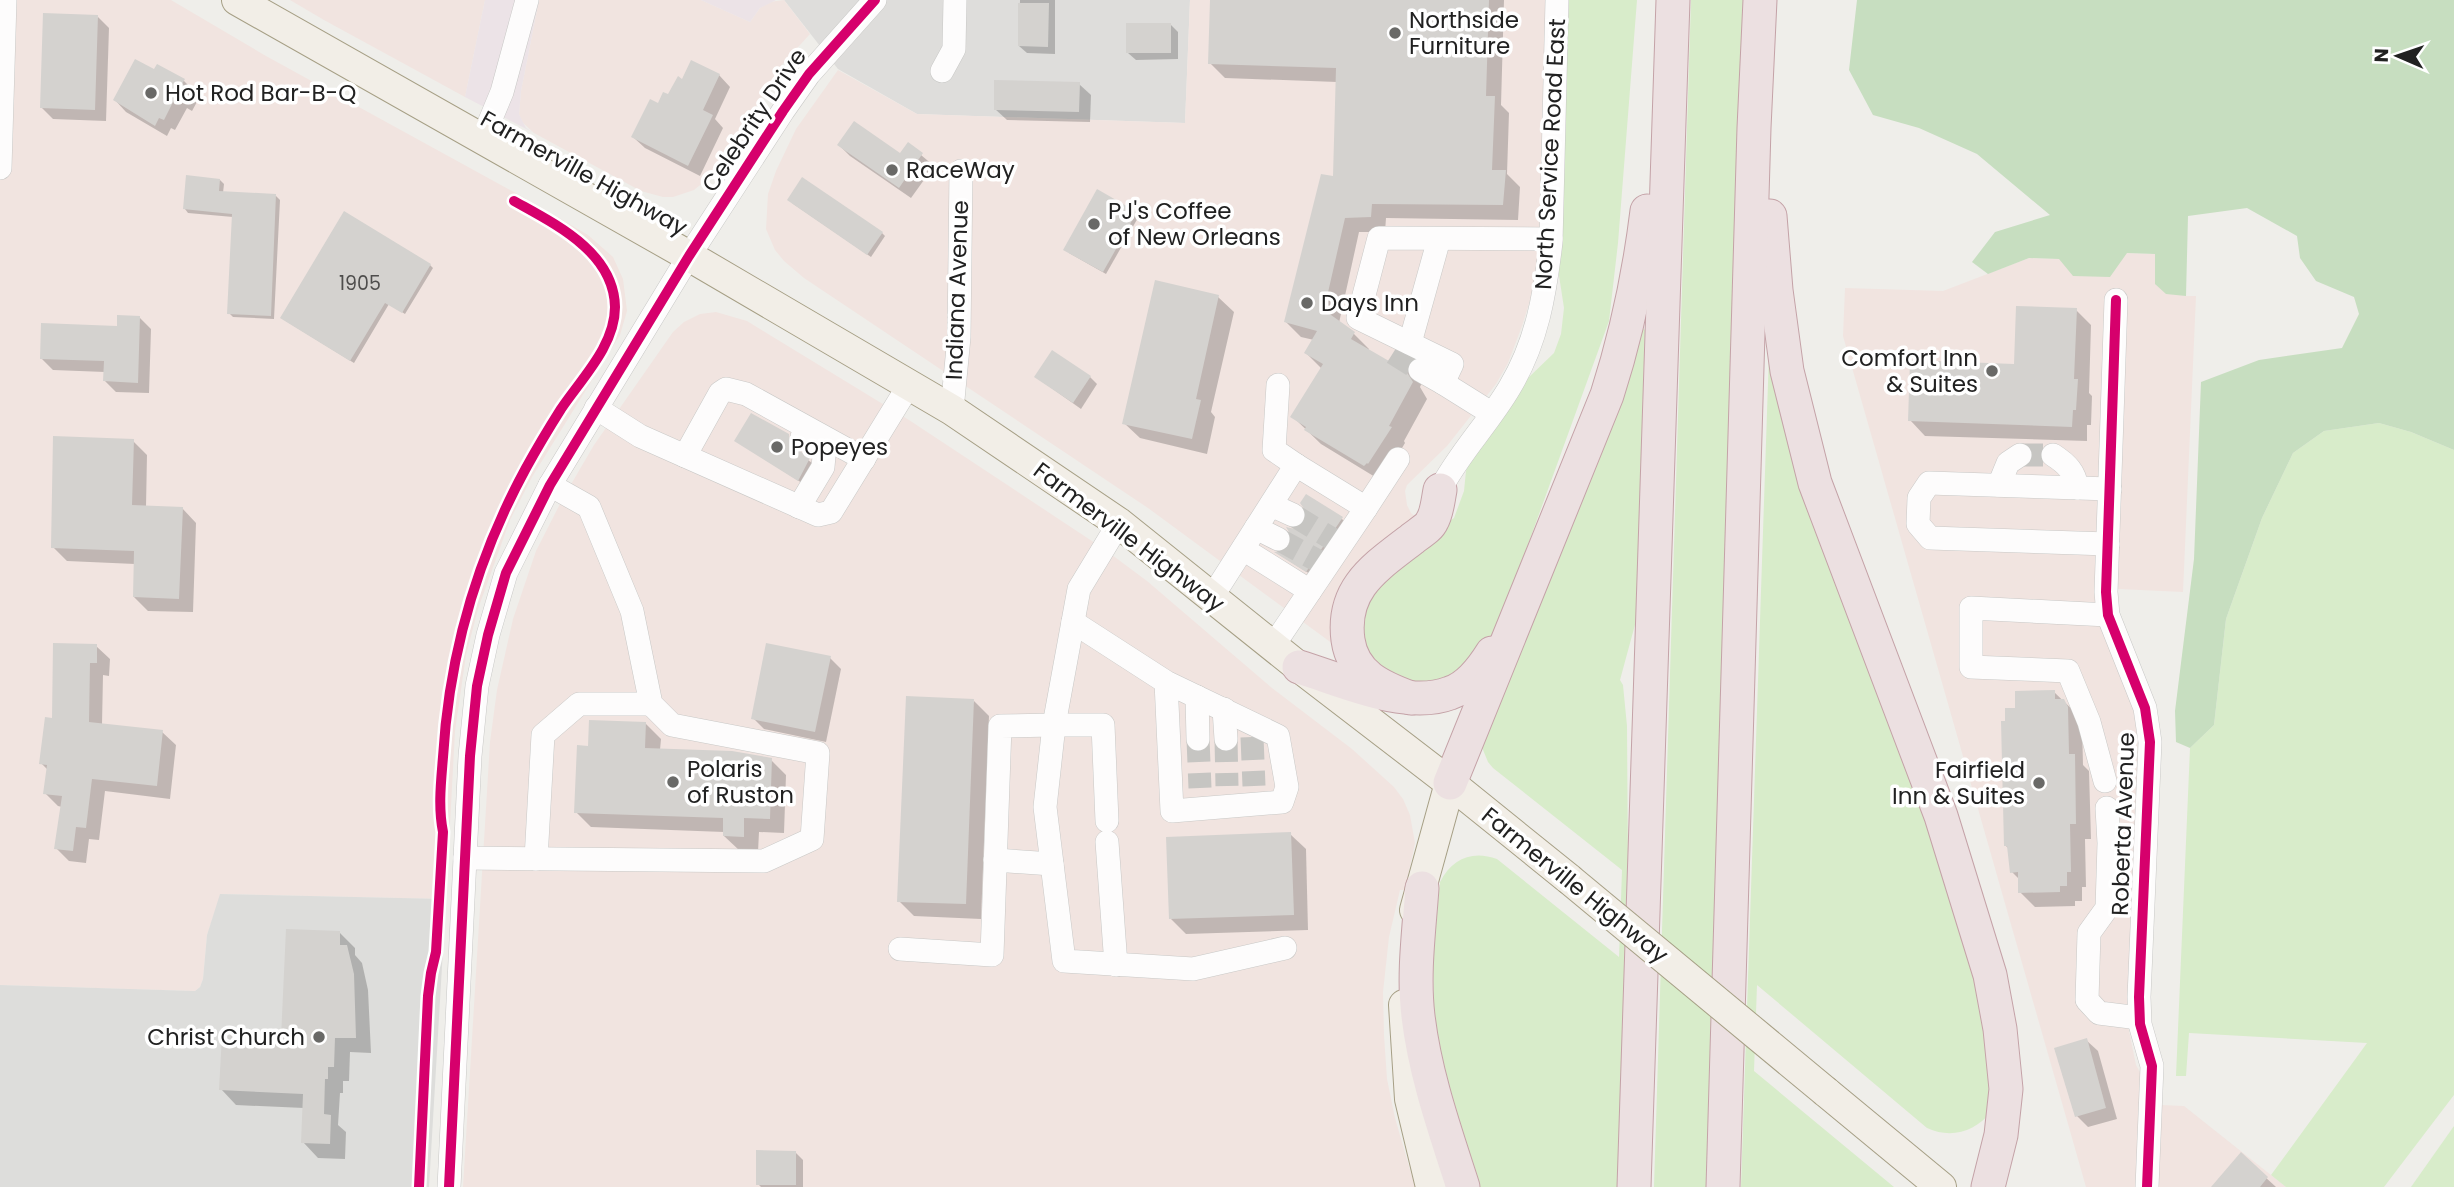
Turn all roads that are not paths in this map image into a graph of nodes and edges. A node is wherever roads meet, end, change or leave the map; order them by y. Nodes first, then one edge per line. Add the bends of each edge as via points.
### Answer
1 (5, 0) edge
2 (237, 0) edge
3 (527, 0) edge
4 (875, 0) edge
5 (955, 0) edge
6 (1557, 0) edge
7 (1667, 0) edge
8 (1673, 0) edge
9 (1760, 0) edge
10 (942, 71) dead end
11 (1754, 128) junction
12 (482, 140) junction
13 (0, 168) edge
14 (961, 171) dead end
15 (1439, 239) junction
16 (1551, 239) junction
17 (689, 256) junction
18 (2116, 300) dead end
19 (1402, 348) junction
20 (1420, 370) tunnel mouth
21 (1443, 383) junction
22 (1278, 384) dead end
23 (909, 385) junction
24 (761, 402) junction
25 (596, 408) junction
26 (952, 410) junction
27 (1491, 413) junction
28 (2020, 455) dead end
29 (685, 456) junction
30 (2053, 456) dead end
31 (863, 459) junction
32 (1398, 459) dead end
33 (1296, 465) junction
34 (550, 485) junction
35 (2000, 485) junction
36 (2077, 488) junction
37 (2110, 489) junction
38 (1440, 490) joint
39 (1271, 505) junction
40 (799, 507) junction
41 (1366, 508) junction
42 (1293, 515) tunnel mouth
43 (1119, 523) junction
44 (1256, 528) junction
45 (1278, 539) tunnel mouth
46 (2108, 544) junction
47 (1243, 549) junction
48 (1310, 591) junction
49 (1212, 597) junction
50 (2108, 615) junction
51 (1516, 616) junction
52 (1073, 622) junction
53 (1273, 646) junction
54 (1299, 667) junction
55 (1166, 682) junction
56 (1197, 696) junction
57 (1411, 698) junction
58 (651, 704) junction
59 (1224, 709) junction
60 (1054, 725) junction
61 (1198, 739) tunnel mouth
62 (1226, 739) tunnel mouth
63 (2105, 781) dead end
64 (1450, 783) junction
65 (2107, 808) dead end
66 (2109, 844) junction
67 (2146, 846) junction
68 (465, 858) junction
69 (536, 859) junction
70 (995, 860) junction
71 (1052, 864) junction
72 (1422, 888) junction
73 (1285, 948) dead end
74 (900, 949) dead end
75 (1116, 965) junction
76 (2140, 1018) junction
77 (449, 1187) edge
78 (1431, 1187) edge
79 (1463, 1187) edge
80 (1634, 1187) edge
81 (1723, 1187) edge
82 (1941, 1187) edge
83 (1987, 1187) edge
84 (2147, 1187) edge

1 - 13 street
2 - 12 main road, Farmerville Highway
3 - 12 street via 502,92
4 - 17 street, Celebrity Drive via 808,74
5 - 10 street via 954,49
6 - 16 street, North Service Road East
7 - 51 highway via 1641,263 1625,338 1607,395
8 - 80 highway
9 - 11 highway
11 - 81 highway
11 - 83 highway via 1769,212 1787,371 1815,483 1941,816 1990,975 2006,1089 2001,1135
12 - 17 main road, Farmerville Highway
14 - 26 street, Indiana Avenue via 959,337
15 - 16 street
15 - 19 street
15 - 19 street via 1378,238 1358,318 1378,327
16 - 27 street, North Service Road East via 1541,312 1528,355
17 - 23 main road, Farmerville Highway
17 - 25 street, Celebrity Drive
18 - 37 street, Roberta Avenue
19 - 21 street via 1452,364
20 - 21 street
21 - 27 street
22 - 33 street via 1274,450
23 - 26 main road, Farmerville Highway
23 - 31 street
24 - 29 street via 733,390 720,393
24 - 31 street
24 - 40 street via 761,412 821,449 824,456 823,467
25 - 29 street via 640,436
25 - 34 street, Celebrity Drive
26 - 43 main road, Farmerville Highway
27 - 38 street, North Service Road East
28 - 35 street via 2008,463
29 - 40 street
30 - 36 street via 2075,476
31 - 40 street via 831,512 818,515
32 - 41 street
33 - 39 street
33 - 41 street
34 - 58 street via 589,507 632,611
34 - 68 street, Celebrity Drive via 506,573 488,635 477,686
35 - 36 street
35 - 46 street via 1929,483 1919,498 1919,524 1930,538
36 - 37 street
37 - 46 street, Roberta Avenue
38 - 57 highway via 1432,523 1360,584 1348,612 1348,642 1360,670 1386,689
39 - 42 street
39 - 44 street
41 - 48 street via 1323,564
43 - 49 main road, Farmerville Highway
43 - 52 street via 1079,589
44 - 45 street
44 - 47 street
46 - 50 street, Roberta Avenue
47 - 48 street
47 - 49 street
48 - 53 street
49 - 53 main road, Farmerville Highway
50 - 63 street via 1972,608 1971,667 2068,671 2089,722
50 - 67 street, Roberta Avenue via 2145,708 2150,742
51 - 57 highway via 1471,681 1452,693
51 - 64 highway
52 - 55 street
52 - 60 street
53 - 54 main road, Farmerville Highway
54 - 57 highway
54 - 64 main road, Farmerville Highway
55 - 56 street
55 - 59 street via 1172,811 1201,799 1254,795 1282,802 1287,787 1279,736 1251,729
56 - 59 street
56 - 61 street
58 - 69 street via 579,704 543,734
58 - 69 street via 672,725 818,753 812,839 764,861
59 - 62 street
60 - 70 street via 1000,726
60 - 71 street via 1045,807
60 - 75 street via 1103,724
64 - 72 main road
64 - 82 main road, Farmerville Highway, bridge
65 - 66 street
66 - 67 street
66 - 76 street via 2107,908 2089,933 2087,1000 2099,1013
67 - 76 street, Roberta Avenue
68 - 69 street
68 - 77 street, Celebrity Drive
70 - 71 street
70 - 74 street via 992,956
71 - 75 street via 1064,961
72 - 78 main road via 1406,956 1403,1012 1410,1099
72 - 79 highway via 1418,1016 1436,1105
73 - 75 street via 1193,969
76 - 84 street, Roberta Avenue via 2152,1066

